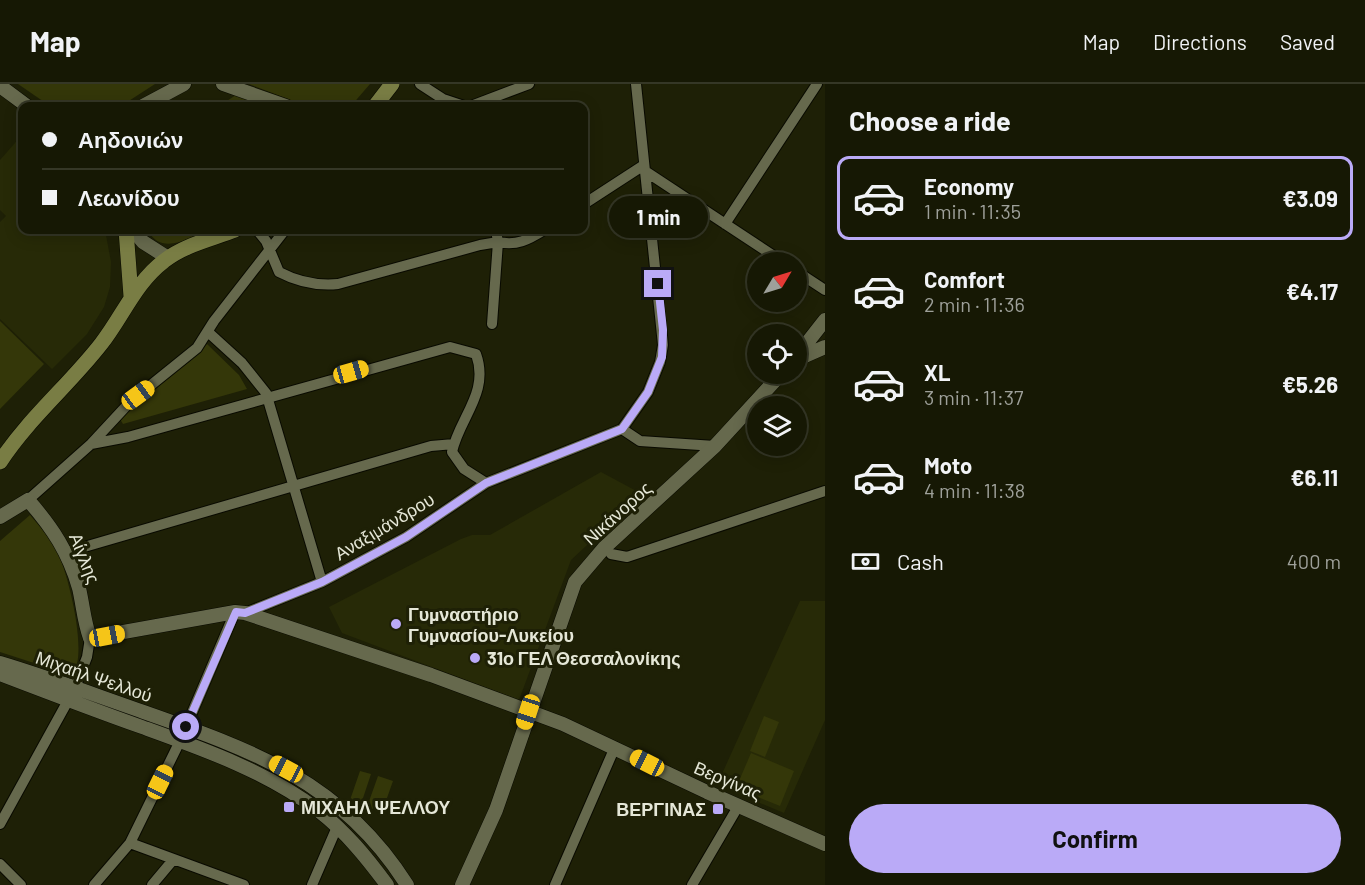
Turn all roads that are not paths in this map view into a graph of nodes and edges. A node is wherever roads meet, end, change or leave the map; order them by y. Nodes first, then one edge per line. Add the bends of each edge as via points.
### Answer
1 (184, 84) edge
2 (223, 84) edge
3 (392, 84) edge
4 (420, 84) edge
5 (529, 84) edge
6 (636, 84) edge
7 (816, 84) edge
8 (0, 87) edge
9 (21, 102) edge
10 (150, 102) edge
11 (275, 102) edge
12 (378, 102) edge
13 (452, 102) edge
14 (482, 102) edge
15 (645, 168) junction
16 (588, 202) edge
17 (725, 224) junction
18 (126, 234) edge
19 (136, 234) edge
20 (225, 234) edge
21 (260, 234) edge
22 (282, 234) edge
23 (498, 234) edge
24 (537, 234) edge
25 (501, 243) junction
26 (269, 252) junction
27 (768, 252) edge
28 (168, 258) junction
29 (807, 278) edge
30 (825, 290) edge
31 (131, 296) junction
32 (825, 320) edge
33 (492, 324) dead end
34 (208, 332) junction
35 (807, 344) edge
36 (825, 347) edge
37 (807, 354) edge
38 (772, 384) edge
39 (267, 396) junction
40 (622, 429) junction
41 (91, 444) junction
42 (454, 444) junction
43 (715, 446) junction
44 (0, 462) edge
45 (486, 483) junction
46 (294, 487) junction
47 (825, 491) edge
48 (28, 500) junction
49 (0, 517) edge
50 (67, 552) junction
51 (611, 554) dead end
52 (322, 582) junction
53 (240, 612) junction
54 (90, 638) junction
55 (0, 663) edge
56 (0, 674) edge
57 (71, 694) junction
58 (528, 712) junction
59 (186, 727) junction
60 (180, 741) junction
61 (615, 747) junction
62 (739, 805) junction
63 (0, 824) edge
64 (337, 827) junction
65 (130, 843) junction
66 (825, 843) edge
67 (173, 860) junction
68 (0, 864) edge
69 (224, 882) edge
70 (21, 885) edge
71 (94, 885) edge
72 (152, 885) edge
73 (244, 885) edge
74 (312, 885) edge
75 (387, 885) edge
76 (407, 885) edge
77 (462, 885) edge
78 (555, 885) edge
79 (692, 885) edge

1 - 10 street
2 - 11 street
3 - 12 main road
4 - 13 street
5 - 14 street
6 - 15 street
7 - 17 street
8 - 9 street
15 - 16 street
15 - 17 street
15 - 40 street via 663,351 644,399
17 - 27 street
18 - 31 main road
19 - 28 street
20 - 28 main road
21 - 26 street
22 - 26 street
23 - 25 street
24 - 25 street via 522,243
25 - 26 street via 480,244 329,285 303,282 279,272
25 - 33 street
26 - 34 street
28 - 31 main road
29 - 30 street
31 - 44 main road via 100,345 23,429
32 - 35 street
34 - 39 street via 254,376
34 - 41 street via 191,353 130,402
36 - 37 street
38 - 43 street, Νικάνορος
39 - 41 street
39 - 42 street via 450,347 476,354 480,366 473,407
39 - 46 street
40 - 43 street via 640,441
40 - 45 street, Αναξιμάνδρου
41 - 48 street
42 - 45 street via 452,452 457,462
42 - 46 street via 431,446
43 - 58 street, Νικάνορος via 619,533 577,578
45 - 52 street, Αναξιμάνδρου via 406,537
46 - 50 street
46 - 52 street
47 - 51 street via 627,556
48 - 49 street
48 - 50 street, Αίγλης
50 - 54 street, Αίγλης
52 - 53 street, Αναξιμάνδρου
53 - 54 street, Αναξιμάνδρου
53 - 58 street, Βεργίνας via 431,675
53 - 59 street
54 - 57 street via 87,657
55 - 57 street, Μιχαήλ Ψελλού
56 - 57 street, Μιχαήλ Ψελλού
57 - 59 street, Μιχαήλ Ψελλού
57 - 60 street, Μιχαήλ Ψελλού
57 - 63 street
58 - 61 street, Βεργίνας
58 - 77 street, Νικάνορος via 496,810
59 - 60 street
59 - 76 street, Μιχαήλ Ψελλού via 264,757 303,779 364,829
60 - 64 street, Μιχαήλ Ψελλού via 279,785
60 - 65 street
61 - 62 street, Βεργίνας
61 - 78 street
62 - 66 street, Βεργίνας
62 - 79 street
64 - 74 street
64 - 75 street, Μιχαήλ Ψελλού
65 - 67 street
65 - 71 street
67 - 69 street
67 - 72 street
68 - 70 street
69 - 73 street

